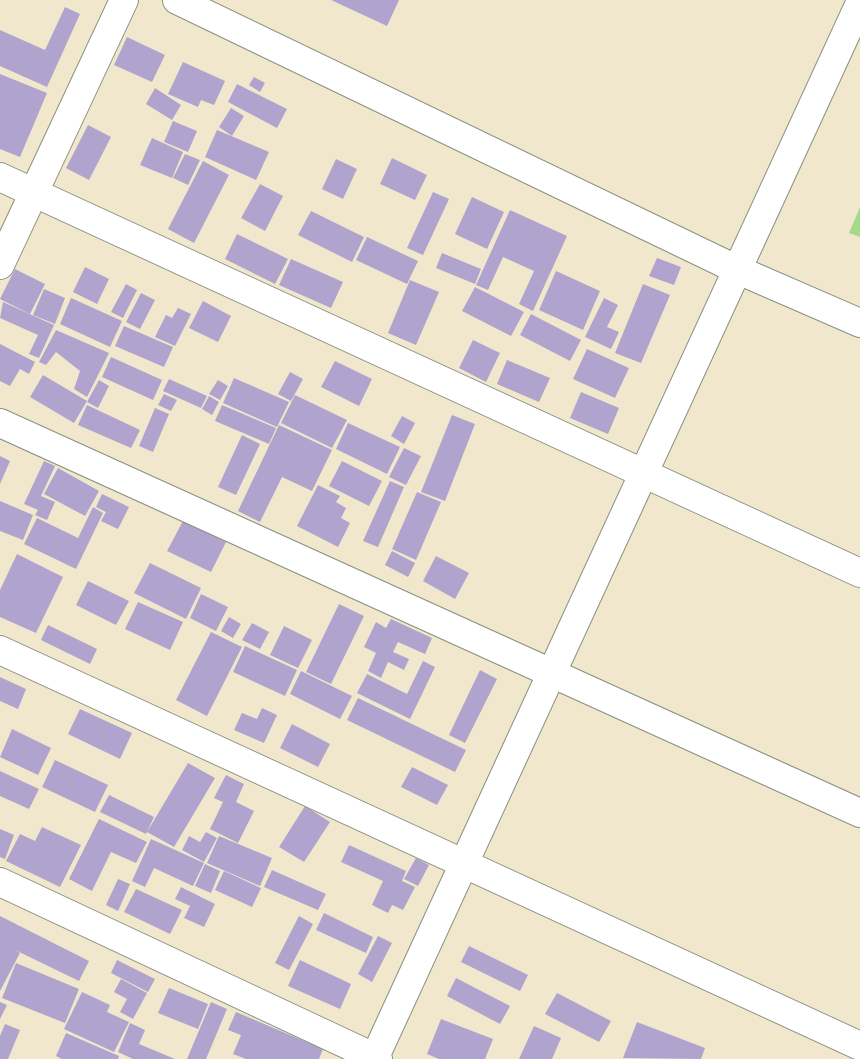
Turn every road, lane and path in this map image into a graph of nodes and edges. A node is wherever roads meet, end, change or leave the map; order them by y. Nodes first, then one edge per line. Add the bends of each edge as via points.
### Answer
1 (124, 0) edge
2 (177, 0) edge
3 (860, 3) edge
4 (0, 177) edge
5 (34, 193) junction
6 (0, 265) edge
7 (738, 270) junction
8 (860, 323) edge
9 (0, 424) edge
10 (644, 474) junction
11 (860, 573) edge
12 (0, 650) edge
13 (552, 674) junction
14 (860, 814) edge
15 (465, 864) junction
16 (0, 882) edge
17 (860, 1046) edge
18 (376, 1058) edge

1 - 5 street
2 - 7 street
3 - 7 street
4 - 5 street
5 - 6 street
5 - 10 street
7 - 8 street
7 - 10 street
9 - 13 street
10 - 11 street
10 - 13 street
12 - 15 street
13 - 14 street
13 - 15 street
15 - 17 street
15 - 18 street
16 - 18 street

